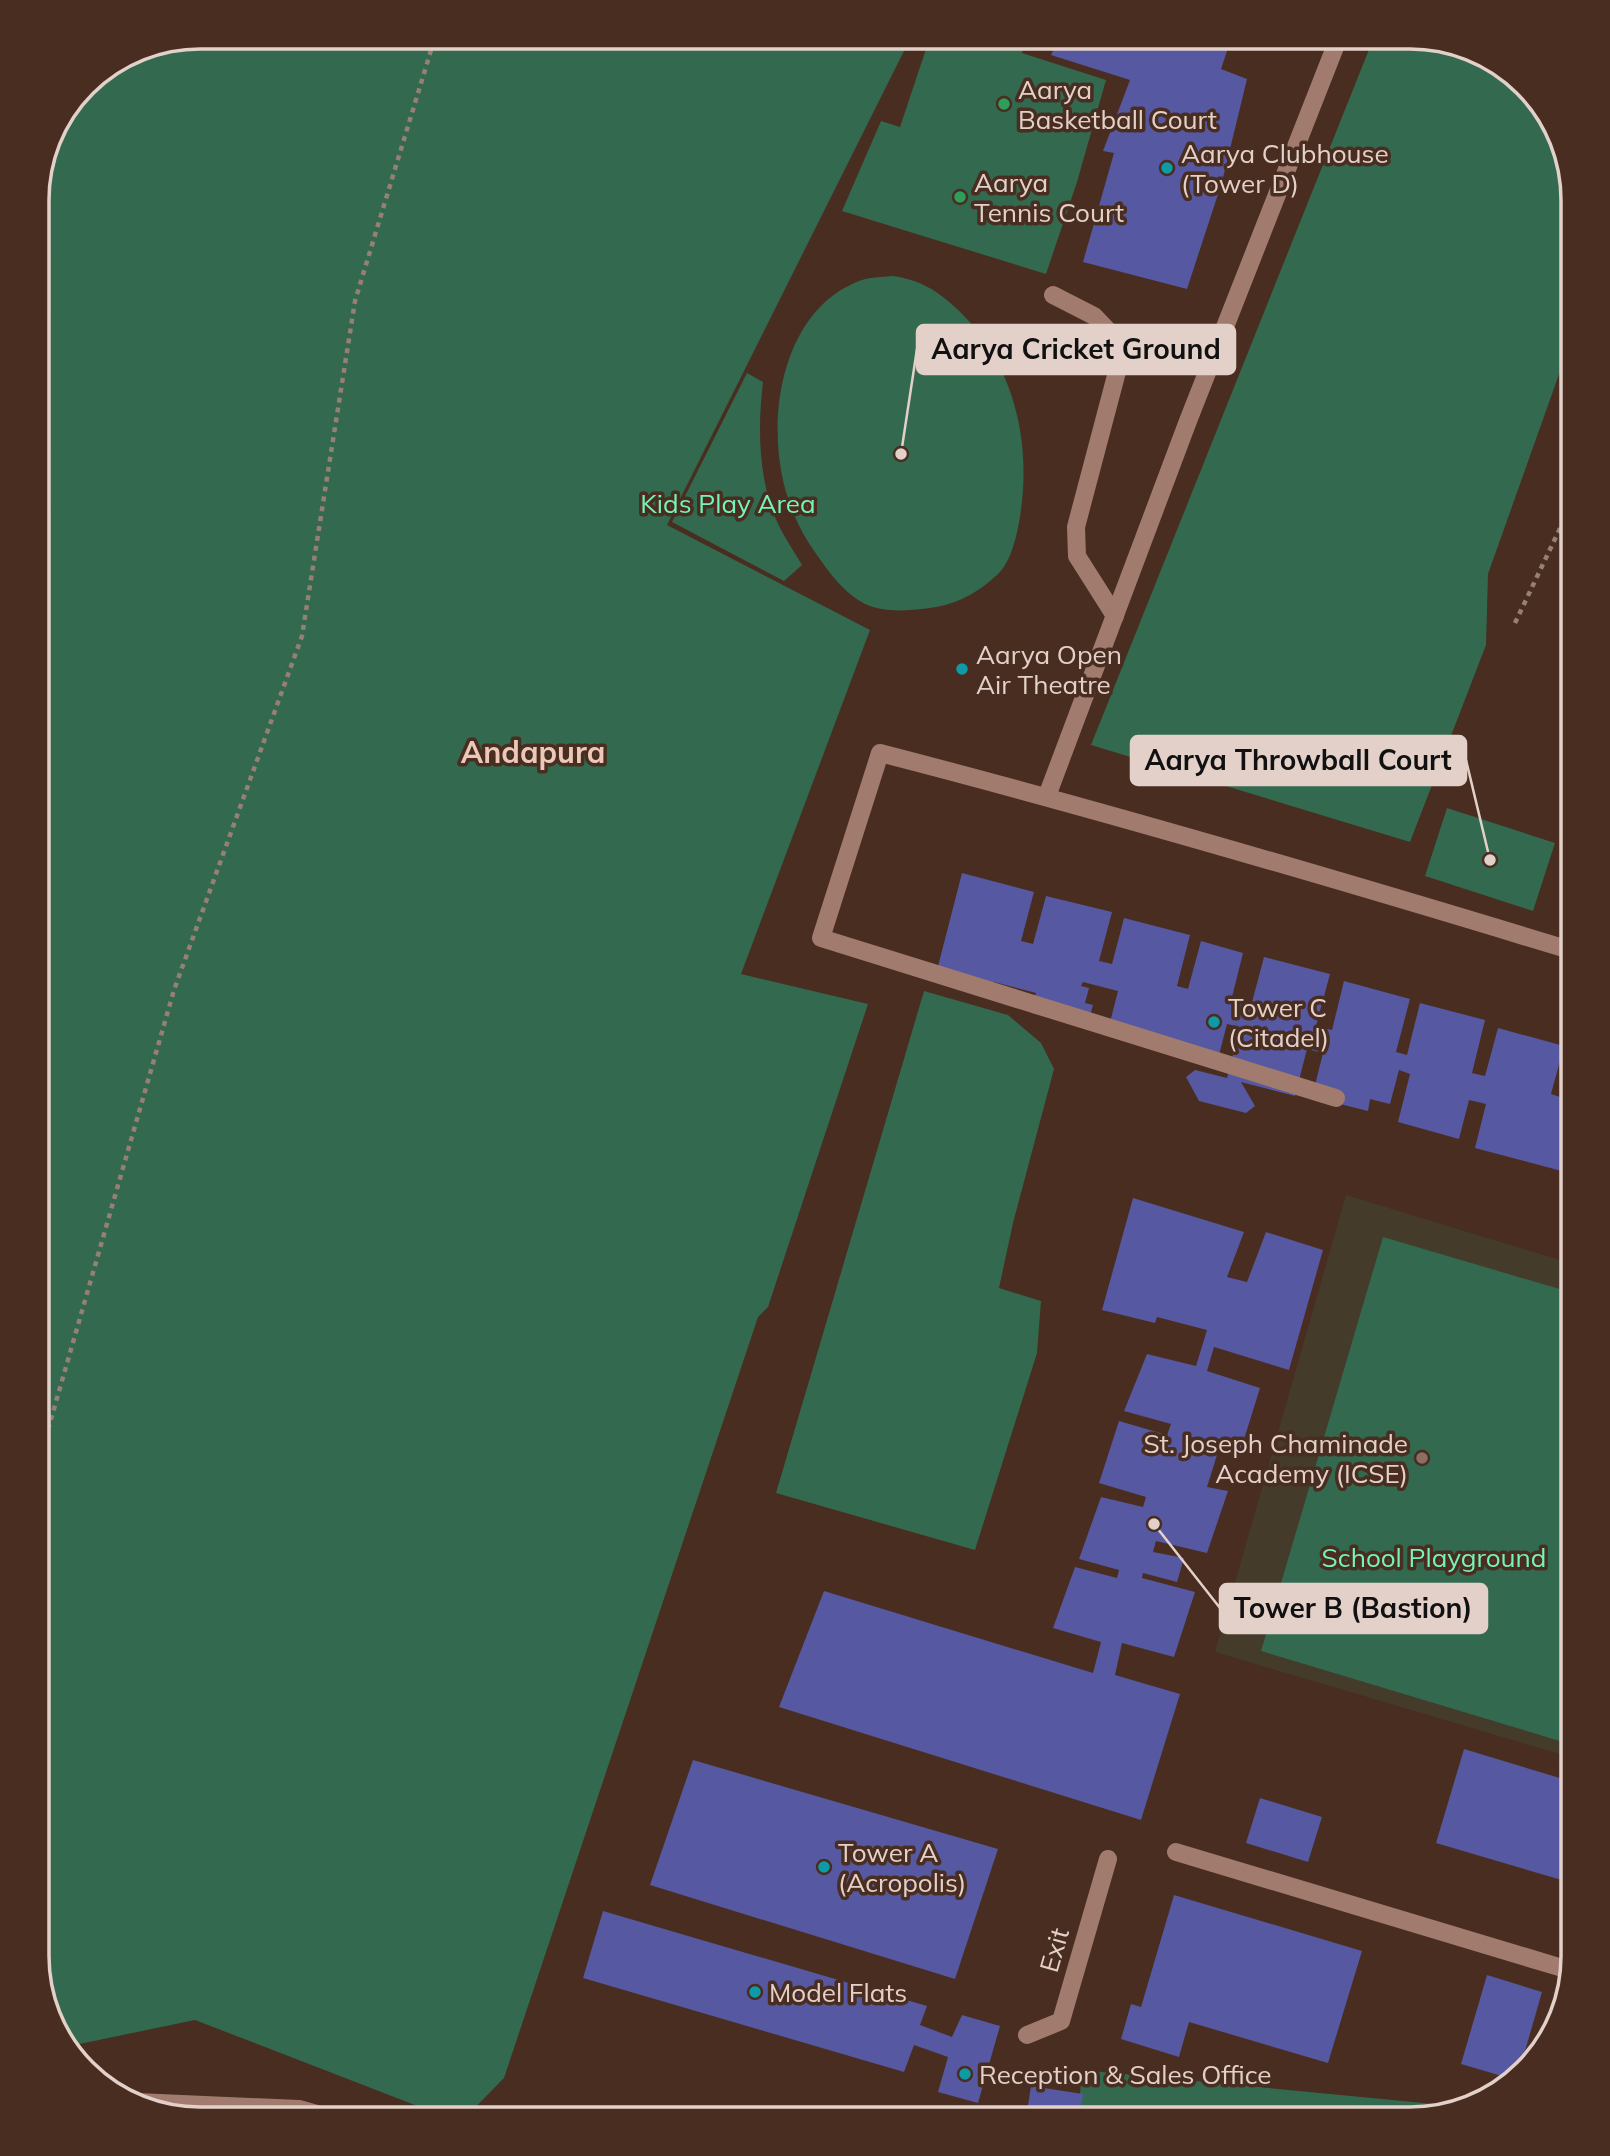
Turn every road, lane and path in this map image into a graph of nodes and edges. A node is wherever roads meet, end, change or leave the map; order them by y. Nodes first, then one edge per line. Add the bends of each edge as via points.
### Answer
1 (431, 49) edge
2 (1334, 49) edge
3 (1053, 295) dead end
4 (1561, 526) edge
5 (1115, 616) junction
6 (1515, 623) dead end
7 (1047, 796) junction
8 (1561, 947) edge
9 (1336, 1098) dead end
10 (49, 1426) edge
11 (1176, 1852) dead end
12 (1108, 1859) dead end
13 (1560, 1967) edge
14 (1027, 2035) dead end
15 (167, 2103) edge
16 (253, 2107) edge

1 - 10 path via 355,301 302,636 174,990
2 - 5 street
3 - 5 street via 1094,316 1115,338 1118,368 1076,527 1077,556
4 - 6 path
5 - 7 street
7 - 8 street
7 - 9 street via 880,753 821,938
11 - 13 street
12 - 14 street, Exit via 1061,2021
15 - 16 street

